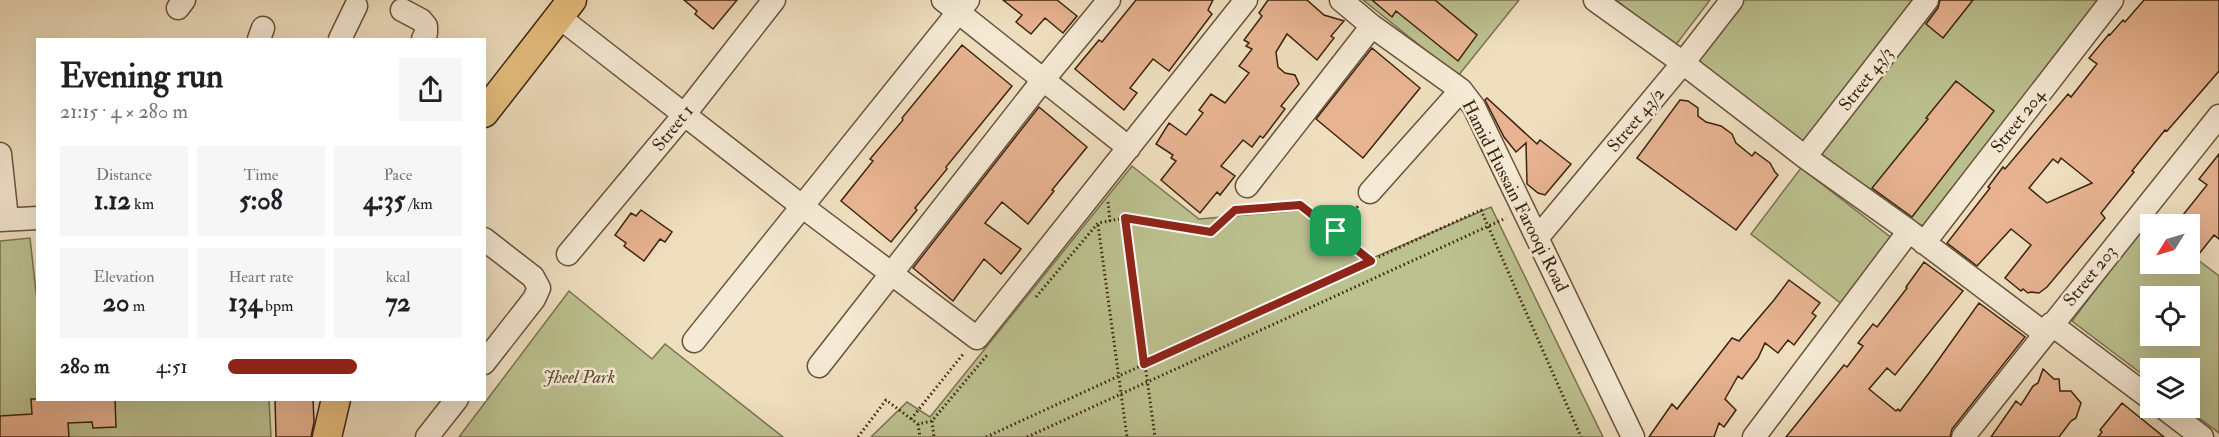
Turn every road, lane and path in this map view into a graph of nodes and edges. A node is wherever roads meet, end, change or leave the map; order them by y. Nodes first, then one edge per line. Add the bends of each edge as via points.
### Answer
1 (774, 0) edge
2 (1109, 0) edge
3 (1246, 0) edge
4 (1342, 0) edge
5 (1595, 0) edge
6 (1732, 0) edge
7 (1927, 0) edge
8 (2112, 0) edge
9 (956, 4) edge
10 (356, 6) dead end
11 (566, 8) edge
12 (402, 10) dead end
13 (1372, 26) junction
14 (340, 38) edge
15 (423, 38) edge
16 (1683, 63) junction
17 (1043, 80) junction
18 (1461, 90) junction
19 (486, 110) edge
20 (684, 115) junction
21 (2219, 116) edge
22 (1129, 148) junction
23 (0, 154) edge
24 (1805, 157) junction
25 (1247, 186) dead end
26 (1370, 192) joint
27 (802, 207) junction
28 (36, 218) edge
29 (1125, 218) junction
30 (3, 220) edge
31 (1098, 223) junction
32 (1488, 226) junction
33 (1336, 231) junction
34 (1538, 237) junction
35 (1917, 237) junction
36 (486, 241) edge
37 (568, 254) dead end
38 (1371, 261) junction
39 (891, 274) junction
40 (1030, 304) dead end
41 (2048, 329) junction
42 (694, 341) dead end
43 (984, 343) junction
44 (486, 360) edge
45 (1144, 364) junction
46 (819, 366) dead end
47 (1119, 377) junction
48 (1147, 382) junction
49 (2140, 392) edge
50 (1121, 394) junction
51 (336, 401) edge
52 (455, 401) edge
53 (2176, 418) edge
54 (910, 419) junction
55 (932, 421) junction
56 (918, 424) junction
57 (2197, 435) edge
58 (327, 437) edge
59 (427, 437) edge
60 (858, 437) edge
61 (920, 437) edge
62 (934, 437) edge
63 (986, 437) edge
64 (1027, 437) edge
65 (1127, 437) edge
66 (1155, 437) edge
67 (1581, 437) edge
68 (1633, 437) edge
69 (1754, 437) edge
70 (1963, 437) edge

1 - 20 street, Street 1
2 - 17 street
3 - 22 street
4 - 13 street, Hamid Hussain Farooqi Road
5 - 16 street
6 - 16 street, Street 43/2
7 - 24 street, Street 43/3
8 - 35 street, Street 204
9 - 17 street
9 - 27 street
10 - 14 street
11 - 19 main road
11 - 20 street
12 - 15 street via 426,26
13 - 18 street, Hamid Hussain Farooqi Road
13 - 25 street
16 - 24 street
16 - 34 street, Street 43/2
17 - 22 street
17 - 39 street
18 - 26 street
18 - 34 street, Hamid Hussain Farooqi Road via 1474,107
20 - 27 street
20 - 37 street, Street 1
21 - 41 street, Street 203
22 - 43 street
23 - 30 street
24 - 35 street
26 - 33 path
27 - 39 street
27 - 42 street
28 - 30 street
29 - 31 path
29 - 33 path via 1211,232 1235,210 1300,205
29 - 45 path
31 - 40 path
31 - 47 path
32 - 38 path via 1481,210
32 - 48 path
32 - 67 path
33 - 38 path
34 - 68 street, Hamid Hussain Farooqi Road
35 - 41 street
35 - 69 street, Street 204
36 - 44 street via 533,277 539,288
38 - 45 path
39 - 43 street
39 - 46 street
41 - 49 street
41 - 70 street, Street 203
43 - 54 path
43 - 55 path
45 - 47 path
45 - 48 path
47 - 50 path
47 - 63 path
48 - 50 path
48 - 66 path
50 - 64 path
50 - 65 path
51 - 58 main road
52 - 59 street
53 - 57 street
54 - 56 path
54 - 60 path via 886,400
55 - 56 path
55 - 62 path
56 - 61 path

